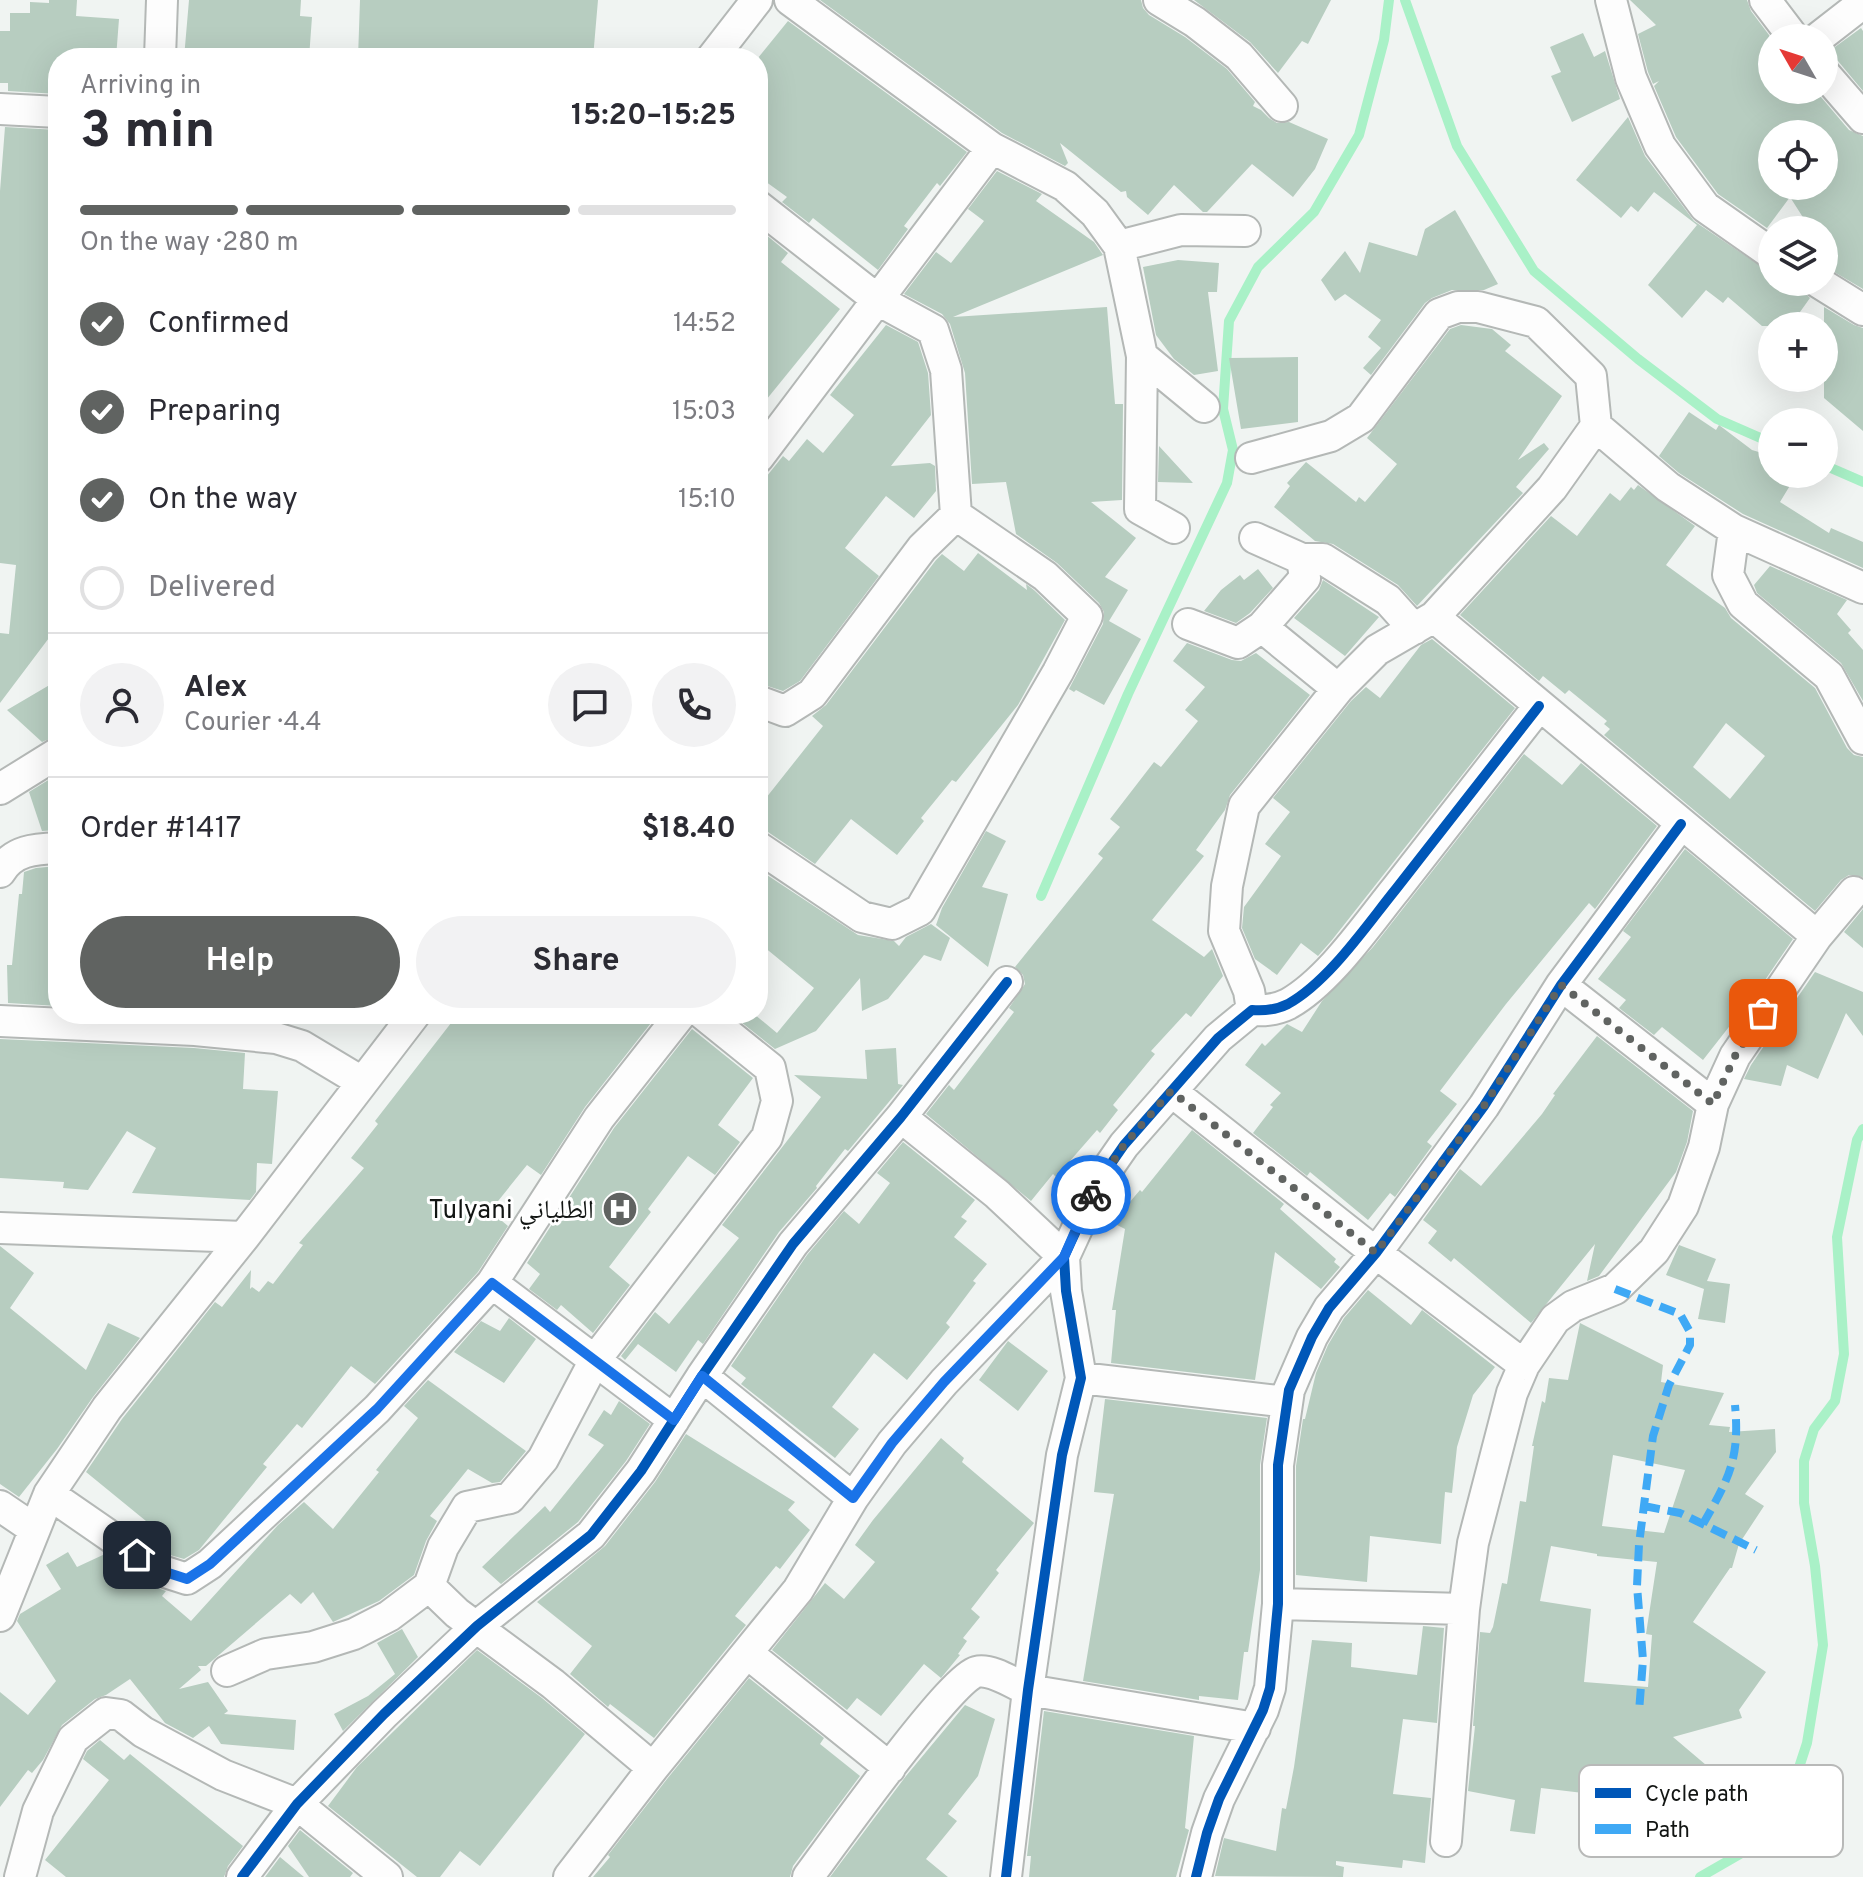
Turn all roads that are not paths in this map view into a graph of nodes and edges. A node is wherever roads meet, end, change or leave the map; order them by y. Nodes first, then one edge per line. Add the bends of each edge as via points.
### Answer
1 (162, 0) edge
2 (757, 0) edge
3 (790, 0) edge
4 (1159, 0) edge
5 (1611, 0) edge
6 (1765, 0) edge
7 (1863, 3) edge
8 (1783, 24) edge
9 (1836, 24) edge
10 (160, 48) edge
11 (720, 48) edge
12 (1838, 89) edge
13 (1282, 106) dead end
14 (0, 109) edge
15 (48, 111) edge
16 (1863, 118) edge
17 (992, 148) junction
18 (768, 214) edge
19 (1245, 231) dead end
20 (1758, 244) edge
21 (1119, 246) junction
22 (1838, 294) edge
23 (878, 300) junction
24 (1863, 310) edge
25 (1142, 356) junction
26 (1204, 407) dead end
27 (1596, 426) junction
28 (768, 433) edge
29 (1251, 458) dead end
30 (956, 515) junction
31 (1174, 528) dead end
32 (1734, 530) junction
33 (1255, 538) dead end
34 (1302, 559) junction
35 (1863, 588) edge
36 (1424, 623) junction
37 (1188, 624) dead end
38 (1262, 627) junction
39 (1338, 689) junction
40 (768, 705) edge
41 (1539, 706) junction
42 (1863, 739) edge
43 (48, 759) edge
44 (0, 789) edge
45 (1681, 824) junction
46 (48, 848) edge
47 (768, 854) edge
48 (0, 872) edge
49 (1854, 892) dead end
50 (1817, 936) junction
51 (1007, 982) dead end
52 (1561, 985) junction
53 (1252, 1010) junction
54 (0, 1021) edge
55 (48, 1023) edge
56 (65, 1024) edge
57 (407, 1024) edge
58 (673, 1024) edge
59 (715, 1024) edge
60 (362, 1082) junction
61 (1171, 1091) junction
62 (1713, 1104) junction
63 (901, 1117) junction
64 (0, 1228) edge
65 (244, 1237) junction
66 (1376, 1253) junction
67 (1064, 1257) junction
68 (492, 1283) junction
69 (595, 1360) junction
70 (1524, 1365) junction
71 (702, 1376) junction
72 (1081, 1378) junction
73 (1287, 1402) junction
74 (674, 1420) junction
75 (49, 1494) junction
76 (853, 1498) junction
77 (0, 1506) edge
78 (34, 1529) junction
79 (429, 1586) junction
80 (1278, 1604) junction
81 (1464, 1609) junction
82 (0, 1616) edge
83 (477, 1626) junction
84 (747, 1653) junction
85 (227, 1671) dead end
86 (1028, 1690) junction
87 (1255, 1728) junction
88 (653, 1768) junction
89 (890, 1768) junction
90 (297, 1804) junction
91 (1446, 1841) dead end
92 (21, 1876) edge
93 (242, 1877) edge
94 (387, 1877) edge
95 (569, 1877) edge
96 (808, 1877) edge
97 (1006, 1877) edge
98 (1196, 1877) edge

1 - 10 street
2 - 11 street
3 - 17 street
4 - 13 street via 1239,56
5 - 20 street via 1631,78 1660,146 1705,207
6 - 8 street
7 - 9 street
12 - 16 street
14 - 15 street
17 - 21 street via 1065,186 1095,213
17 - 23 street
18 - 23 street
19 - 21 street via 1181,230
21 - 25 street
22 - 24 street
23 - 28 street
23 - 30 street via 933,330 946,370
25 - 26 street
25 - 31 street via 1140,509
27 - 29 street via 1591,376 1536,322 1458,307 1439,314 1361,418 1331,436
27 - 32 street via 1668,487
27 - 36 street via 1552,488
30 - 40 street via 922,548 812,694 785,711
30 - 47 street via 1045,576 1087,616 1058,672 920,910 892,924 862,917
32 - 35 street
32 - 42 street via 1728,575 1743,604 1829,676
33 - 34 street
34 - 36 street via 1323,559
34 - 38 street via 1305,578
36 - 39 street via 1377,650
36 - 41 street
37 - 38 street via 1238,643
38 - 39 street
39 - 53 street via 1244,806 1227,886 1224,931
41 - 45 street
41 - 53 street via 1329,969 1287,1004
43 - 44 street
45 - 50 street
45 - 52 street
46 - 48 street via 26,849
49 - 50 street
50 - 62 street via 1735,1056
51 - 63 street
52 - 62 street
52 - 66 street via 1484,1106
53 - 61 street via 1218,1038
54 - 55 street
56 - 60 street via 276,1038 302,1046
57 - 60 street
58 - 68 street via 599,1118
59 - 69 street via 770,1068 777,1101 767,1137
60 - 65 street
61 - 66 street
61 - 67 street via 1099,1181
62 - 70 street via 1683,1206 1654,1251 1615,1289 1555,1319
63 - 67 street via 997,1194
63 - 71 street via 793,1244
64 - 65 street
65 - 75 street via 107,1408
66 - 70 street
66 - 73 street via 1329,1308
67 - 72 street
67 - 76 street via 944,1382
68 - 69 street
68 - 75 street via 377,1409 210,1564 187,1579 159,1570
69 - 74 street
69 - 79 street via 543,1459 510,1498 467,1507 443,1547
70 - 81 street via 1473,1543
71 - 74 street
71 - 76 street
72 - 73 street
72 - 86 street via 1062,1455
73 - 80 street via 1278,1465
74 - 83 street via 591,1535
75 - 78 street
76 - 84 street via 798,1590
77 - 78 street
78 - 82 street
79 - 83 street
79 - 85 street via 354,1634 266,1654
80 - 81 street
80 - 87 street via 1270,1688
81 - 91 street
83 - 88 street
83 - 90 street
84 - 88 street
84 - 89 street
86 - 87 street
86 - 89 street via 977,1672 961,1682
86 - 97 street
87 - 98 street via 1219,1799
88 - 95 street
89 - 96 street
90 - 92 street via 223,1775 121,1715 106,1713 73,1739 38,1811
90 - 93 street
90 - 94 street

